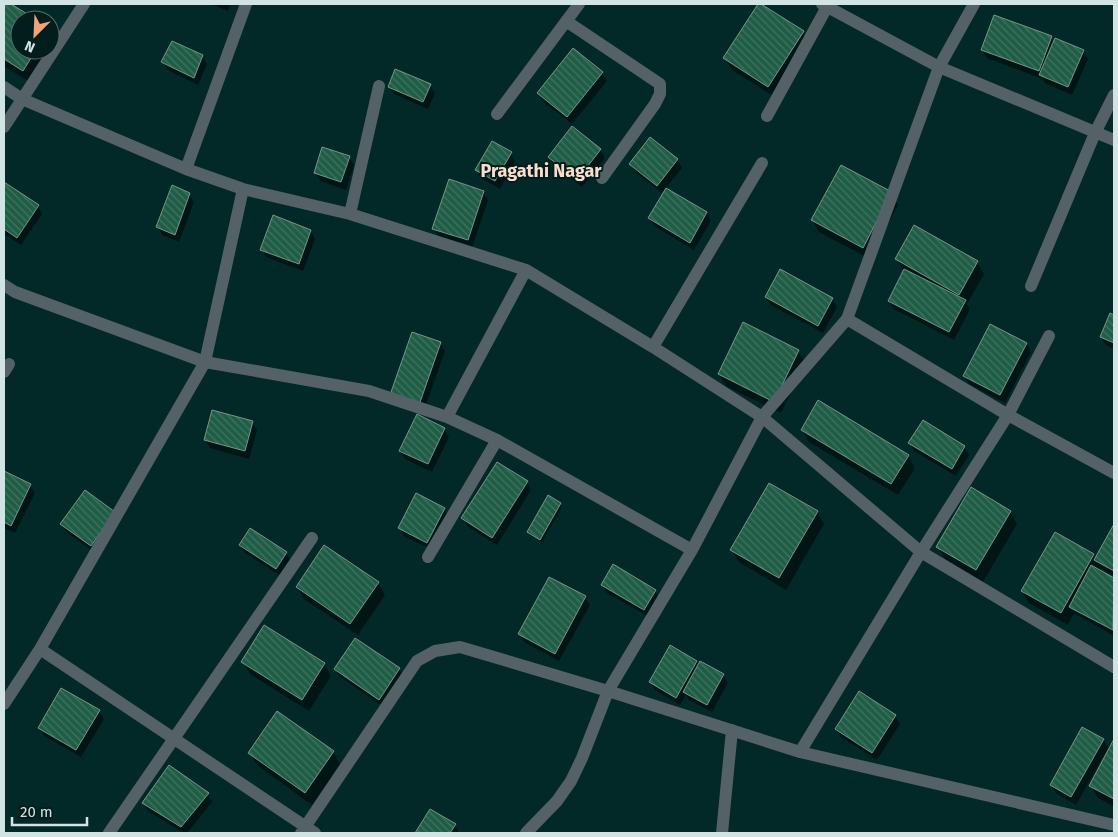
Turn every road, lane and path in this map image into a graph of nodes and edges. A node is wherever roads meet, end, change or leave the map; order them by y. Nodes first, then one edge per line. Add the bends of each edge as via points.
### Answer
1 (84, 4) edge
2 (246, 4) edge
3 (579, 4) edge
4 (974, 4) edge
5 (824, 5) edge
6 (566, 21) junction
7 (939, 68) junction
8 (379, 86) dead end
9 (4, 87) edge
10 (1114, 95) edge
11 (22, 99) junction
12 (496, 114) dead end
13 (768, 116) dead end
14 (4, 127) edge
15 (1095, 133) junction
16 (1114, 140) edge
17 (762, 163) dead end
18 (186, 169) junction
19 (602, 178) dead end
20 (243, 189) junction
21 (350, 214) junction
22 (526, 270) junction
23 (4, 284) edge
24 (1031, 286) dead end
25 (847, 319) junction
26 (1049, 336) dead end
27 (654, 347) junction
28 (205, 362) junction
29 (1008, 415) junction
30 (447, 417) junction
31 (762, 417) junction
32 (497, 440) junction
33 (1114, 473) edge
34 (312, 538) dead end
35 (692, 550) junction
36 (922, 552) junction
37 (428, 557) dead end
38 (40, 649) junction
39 (1114, 667) edge
40 (608, 691) junction
41 (4, 704) edge
42 (732, 730) junction
43 (175, 739) junction
44 (800, 752) junction
45 (1114, 825) edge
46 (308, 831) edge
47 (109, 833) edge
48 (526, 833) edge
49 (722, 833) edge

1 - 11 street
2 - 18 street
3 - 6 street
4 - 7 street
5 - 7 street
5 - 13 street
6 - 12 street
6 - 19 street via 660,84 655,104
7 - 15 street
7 - 25 street
8 - 21 street
9 - 11 street
10 - 15 street
11 - 14 street
11 - 18 street
15 - 16 street
15 - 24 street
17 - 27 street
18 - 20 street
20 - 21 street
20 - 28 street
21 - 22 street
22 - 27 street
22 - 30 street
23 - 28 street via 15,292
25 - 29 street
25 - 31 street
26 - 29 street
27 - 31 street
28 - 30 street via 369,391
28 - 38 street
29 - 33 street
29 - 36 street
30 - 32 street
31 - 35 street
31 - 36 street
32 - 35 street
32 - 37 street
34 - 43 street
35 - 40 street
36 - 39 street
36 - 44 street
38 - 41 street
38 - 43 street
40 - 42 street
40 - 46 street via 460,648 436,651 418,661
40 - 48 street via 571,781 557,801
42 - 44 street
42 - 49 street
43 - 46 street
43 - 47 street
44 - 45 street

